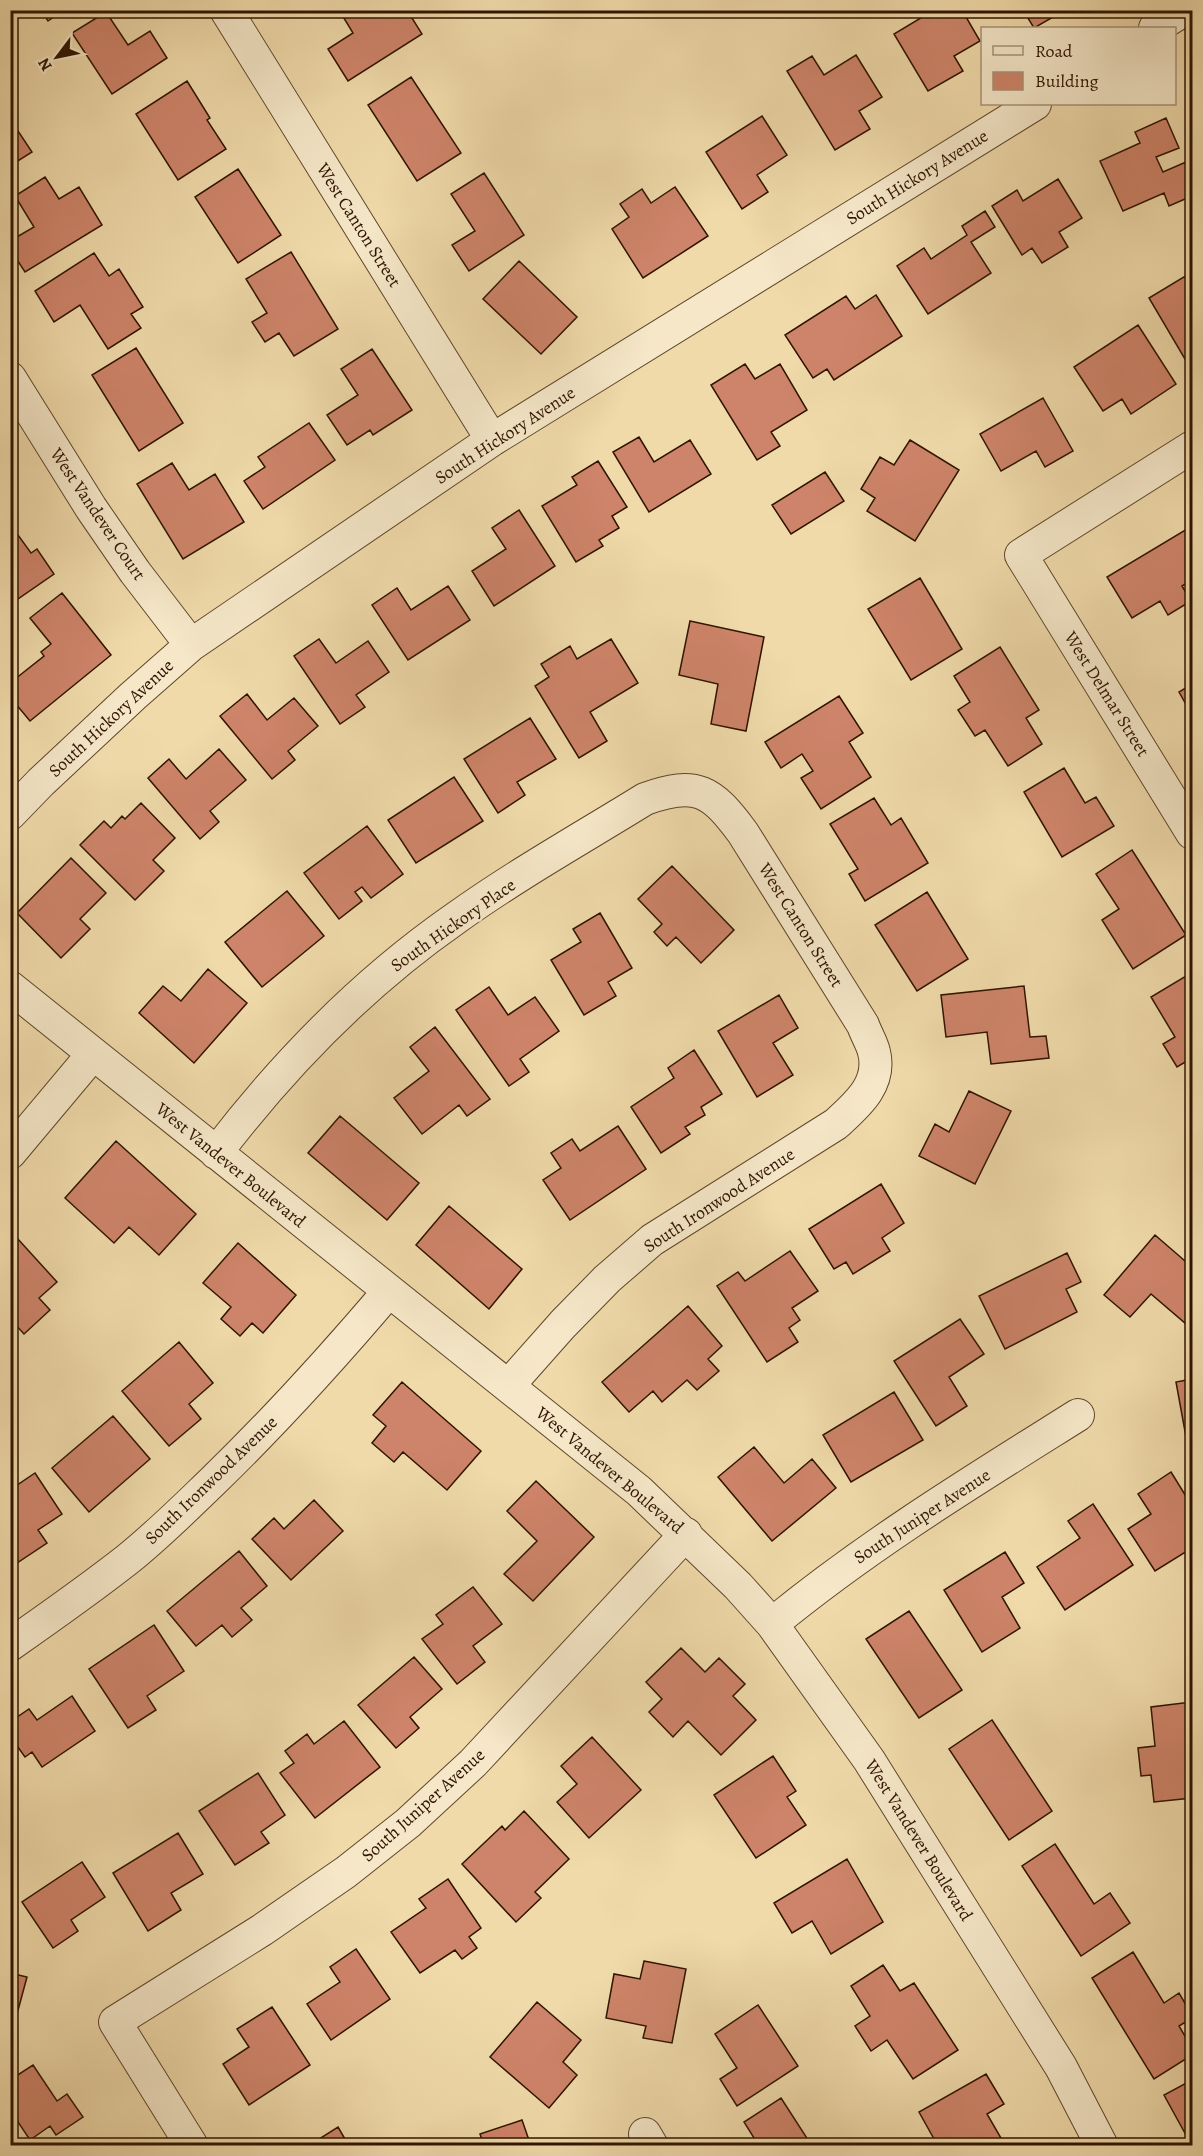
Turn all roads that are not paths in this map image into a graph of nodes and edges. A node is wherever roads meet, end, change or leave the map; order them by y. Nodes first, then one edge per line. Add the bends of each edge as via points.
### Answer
1 (226, 10) edge
2 (1184, 10) edge
3 (1157, 27) edge
4 (1033, 105) edge
5 (10, 378) edge
6 (492, 440) junction
7 (1192, 447) edge
8 (191, 645) junction
9 (708, 795) joint
10 (10, 814) edge
11 (1192, 833) edge
12 (10, 987) edge
13 (93, 1054) junction
14 (876, 1067) joint
15 (10, 1153) edge
16 (216, 1153) junction
17 (389, 1291) junction
18 (508, 1386) junction
19 (1078, 1415) dead end
20 (686, 1534) junction
21 (772, 1624) junction
22 (10, 1645) edge
23 (192, 2145) edge
24 (1102, 2145) edge

1 - 6 street, West Canton Street
2 - 3 street
4 - 6 street, South Hickory Avenue
5 - 8 street, West Vandever Court via 91,508
6 - 8 street, South Hickory Avenue
7 - 11 street, West Delmar Street via 1021,555
8 - 10 street, South Hickory Avenue
9 - 14 street, West Canton Street via 724,807 743,833 863,1025
9 - 16 street, South Hickory Place via 667,791 645,799 456,917 395,964 291,1063
12 - 13 street, West Vandever Boulevard
13 - 15 street
13 - 16 street, West Vandever Boulevard
14 - 18 street, South Ironwood Avenue via 870,1089 836,1124 652,1240 607,1279
16 - 17 street, West Vandever Boulevard
17 - 18 street, West Vandever Boulevard
17 - 22 street, South Ironwood Avenue via 319,1373 193,1500 130,1557
18 - 20 street, West Vandever Boulevard via 639,1491
19 - 21 street, South Juniper Avenue via 890,1534
20 - 21 street, West Vandever Boulevard
20 - 23 street, South Juniper Avenue via 473,1763 408,1822 346,1872 262,1930 115,2022
21 - 24 street, West Vandever Boulevard via 881,1779 1061,2067

